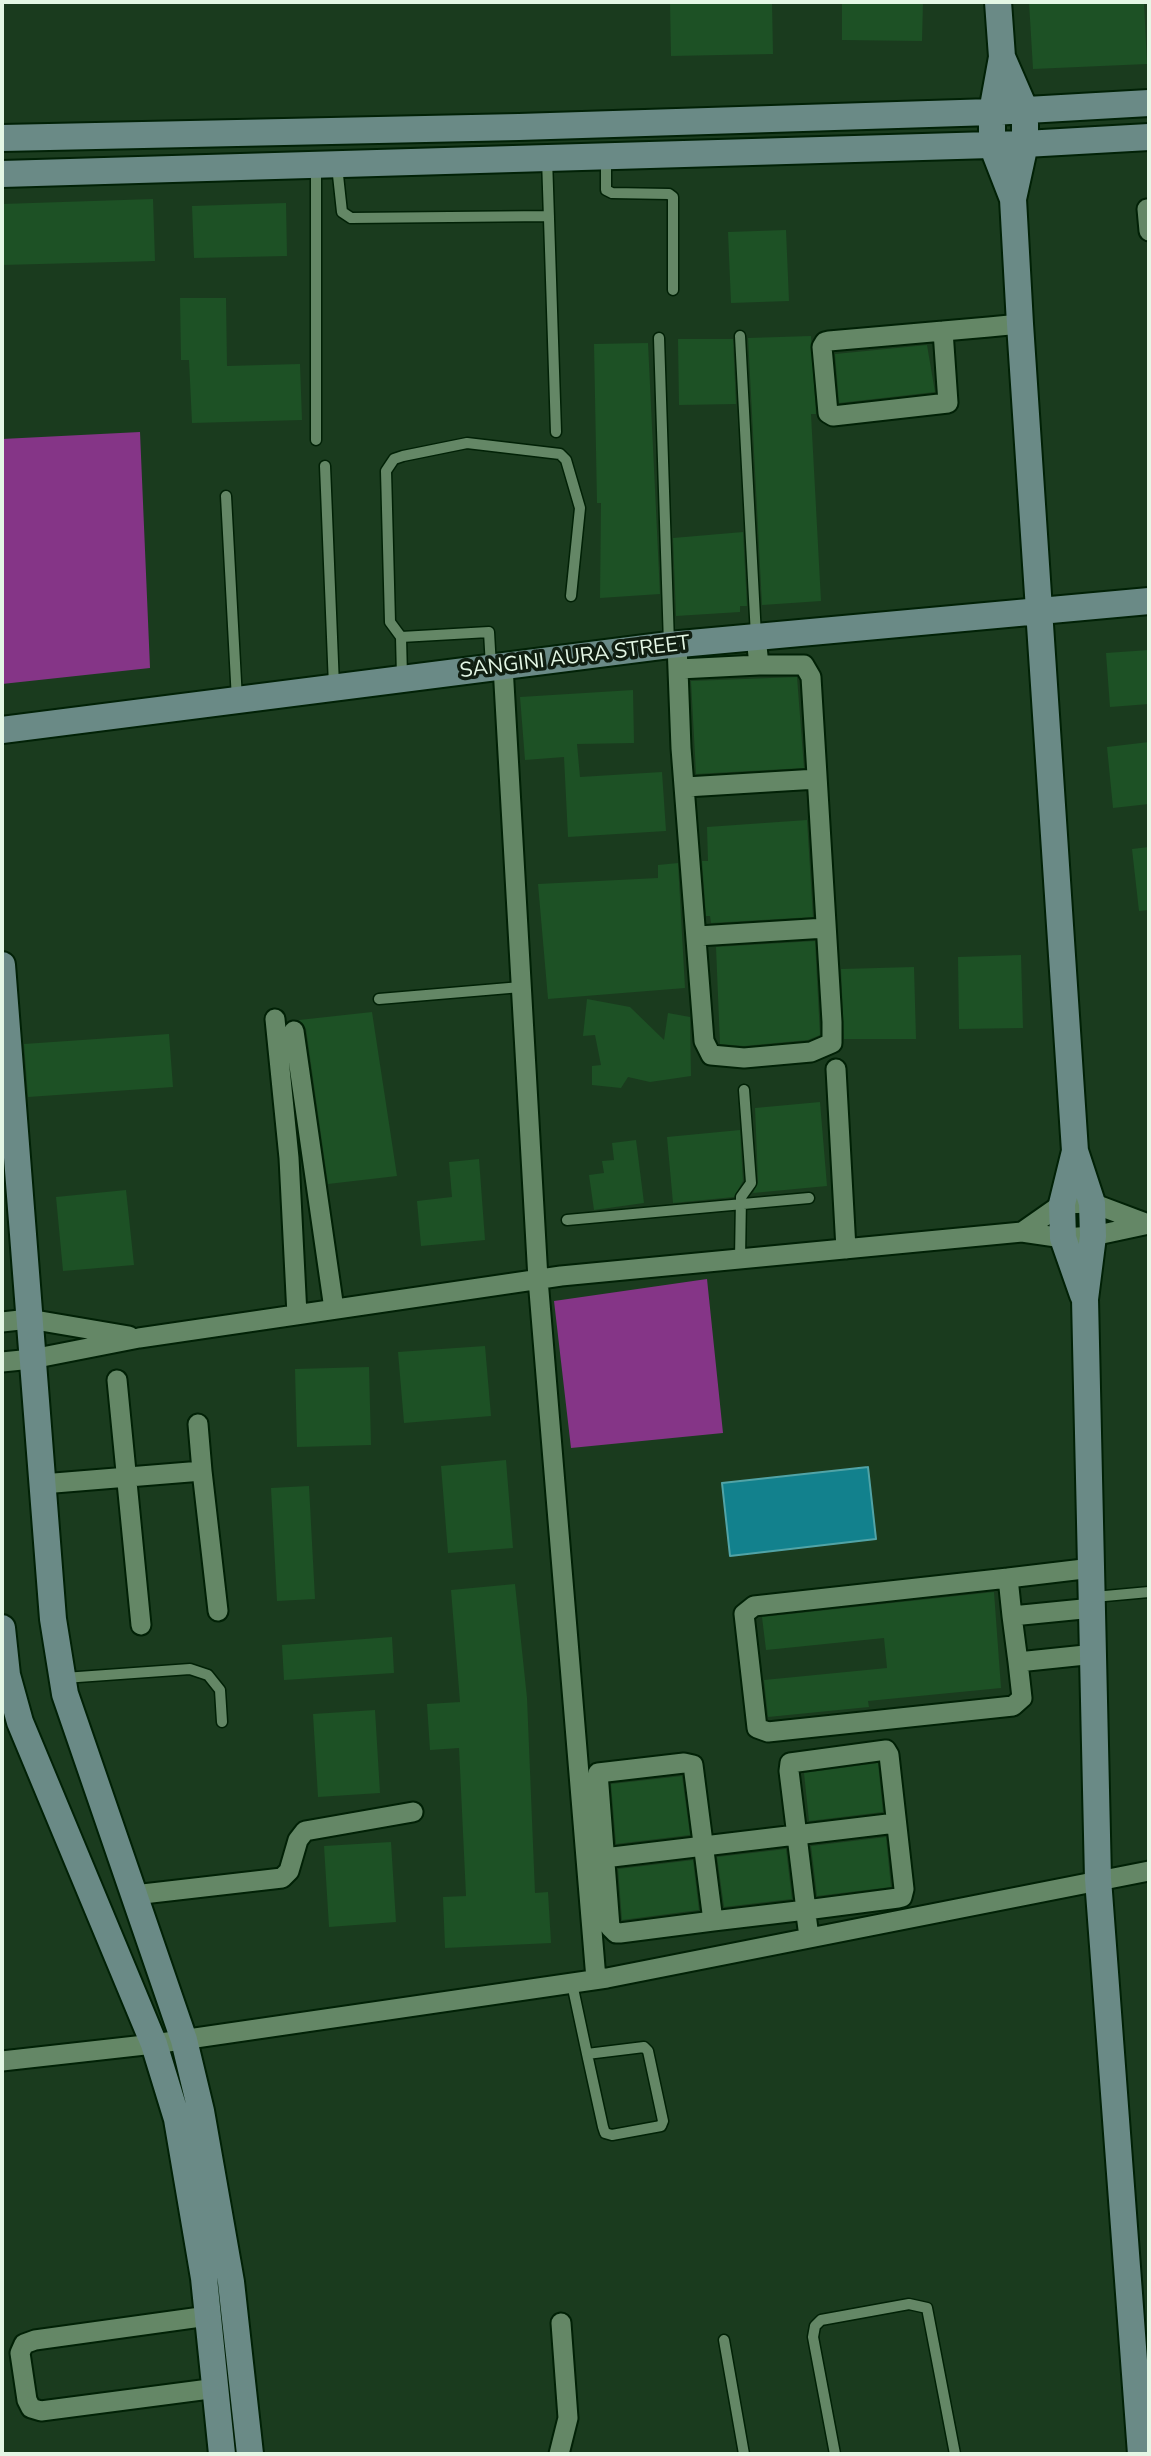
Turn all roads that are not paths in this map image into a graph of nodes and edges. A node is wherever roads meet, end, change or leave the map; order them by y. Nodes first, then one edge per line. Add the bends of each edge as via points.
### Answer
1 (998, 2) edge
2 (1002, 57) junction
3 (1149, 103) edge
4 (1025, 110) junction
5 (992, 112) junction
6 (1149, 137) edge
7 (2, 138) edge
8 (1025, 144) junction
9 (992, 145) junction
10 (606, 156) junction
11 (547, 158) junction
12 (326, 164) junction
13 (2, 174) edge
14 (1013, 199) junction
15 (1147, 209) dead end
16 (549, 216) junction
17 (1149, 231) edge
18 (673, 290) dead end
19 (1020, 324) junction
20 (943, 331) junction
21 (740, 336) dead end
22 (659, 338) dead end
23 (556, 432) dead end
24 (316, 440) dead end
25 (325, 466) dead end
26 (226, 496) dead end
27 (571, 596) dead end
28 (1149, 601) edge
29 (1039, 610) junction
30 (756, 637) junction
31 (401, 638) junction
32 (675, 653) junction
33 (759, 665) junction
34 (497, 667) junction
35 (402, 679) junction
36 (335, 688) junction
37 (237, 700) junction
38 (2, 730) edge
39 (817, 779) junction
40 (686, 787) junction
41 (826, 928) junction
42 (698, 936) junction
43 (2, 965) edge
44 (521, 987) junction
45 (379, 999) dead end
46 (275, 1019) dead end
47 (293, 1031) dead end
48 (836, 1069) dead end
49 (744, 1090) dead end
50 (1074, 1151) junction
51 (809, 1198) dead end
52 (1092, 1203) junction
53 (1062, 1204) junction
54 (741, 1205) junction
55 (567, 1220) dead end
56 (1149, 1224) edge
57 (1021, 1232) junction
58 (1093, 1236) junction
59 (1063, 1238) junction
60 (846, 1249) junction
61 (740, 1259) junction
62 (538, 1279) junction
63 (1085, 1300) junction
64 (334, 1309) junction
65 (297, 1314) junction
66 (29, 1319) junction
67 (2, 1322) edge
68 (139, 1338) junction
69 (32, 1359) junction
70 (2, 1362) edge
71 (117, 1380) dead end
72 (198, 1424) dead end
73 (202, 1471) junction
74 (125, 1477) junction
75 (42, 1484) junction
76 (1092, 1568) junction
77 (1008, 1578) junction
78 (1149, 1592) edge
79 (1093, 1602) junction
80 (218, 1611) dead end
81 (1012, 1616) junction
82 (141, 1625) dead end
83 (2, 1628) edge
84 (1095, 1654) junction
85 (1018, 1661) junction
86 (63, 1678) junction
87 (222, 1722) dead end
88 (413, 1812) dead end
89 (896, 1823) junction
90 (797, 1836) junction
91 (704, 1847) junction
92 (604, 1858) junction
93 (1149, 1871) edge
94 (1098, 1879) junction
95 (134, 1895) junction
96 (806, 1910) junction
97 (713, 1921) junction
98 (809, 1937) junction
99 (596, 1979) junction
100 (572, 1983) junction
101 (184, 2040) junction
102 (154, 2044) junction
103 (587, 2054) junction
104 (2, 2061) edge
105 (208, 2316) junction
106 (561, 2323) dead end
107 (724, 2340) dead end
108 (217, 2388) junction
109 (222, 2454) edge
110 (250, 2454) edge
111 (559, 2454) edge
112 (744, 2454) edge
113 (835, 2454) edge
114 (955, 2454) edge
115 (1141, 2454) edge

1 - 2 street
2 - 4 street
2 - 5 street
3 - 4 street
4 - 5 street
4 - 8 street
5 - 7 street
5 - 9 street
6 - 8 street
8 - 9 street
8 - 14 street
9 - 10 street
9 - 14 street
10 - 11 street
10 - 18 lane via 606,190 673,197
11 - 12 street
11 - 16 lane
12 - 13 street
12 - 16 lane via 342,212 351,218
12 - 24 lane
14 - 19 street
15 - 17 street
16 - 23 lane
19 - 20 street
19 - 29 street
20 - 20 street via 825,342 828,413 948,403
21 - 30 lane
22 - 32 lane
25 - 36 lane
26 - 37 lane
27 - 31 lane via 580,508 566,460 560,454 467,443 403,456 394,459 386,471 390,622
28 - 29 street, SANGINI AURA STREET
29 - 30 street, SANGINI AURA STREET
29 - 50 street
30 - 32 street, SANGINI AURA STREET
30 - 33 street
31 - 34 lane via 489,632
31 - 35 lane
32 - 33 street
32 - 34 street, SANGINI AURA STREET
32 - 40 street
33 - 39 street via 804,665 811,677
34 - 35 street, SANGINI AURA STREET
34 - 44 street
35 - 36 street, SANGINI AURA STREET
36 - 37 street, SANGINI AURA STREET
37 - 38 street, SANGINI AURA STREET
39 - 40 street
39 - 41 street
40 - 42 street
41 - 42 street
41 - 42 street via 832,1043 811,1052 744,1058 711,1055 704,1041
43 - 66 street
44 - 45 lane
44 - 62 street
46 - 65 street via 289,1158
47 - 64 street
48 - 60 street
49 - 54 lane via 751,1183
50 - 52 street
50 - 53 street
51 - 54 lane
52 - 53 street
52 - 56 street
52 - 58 street
53 - 57 street
53 - 59 street
54 - 55 lane
54 - 61 lane
56 - 58 street
57 - 59 street
57 - 60 street
58 - 59 street
58 - 63 street
59 - 63 street
60 - 61 street
61 - 62 street
62 - 64 street
62 - 99 street
63 - 76 street
64 - 65 street
65 - 68 street
66 - 67 street
66 - 68 street
66 - 69 street
68 - 69 street
69 - 70 street
69 - 75 street
71 - 74 street
72 - 73 street
73 - 74 street
73 - 80 street
74 - 75 street
74 - 82 street
75 - 86 street
76 - 77 street
76 - 79 street
77 - 81 street
77 - 85 street via 749,1607 744,1614 757,1728 768,1732 1013,1706 1021,1698
78 - 79 lane
79 - 81 street
79 - 84 street
81 - 85 street
83 - 102 street via 19,1722
84 - 85 street
84 - 94 street
86 - 87 lane via 190,1669 208,1675 220,1690
86 - 95 street
88 - 95 street via 304,1831 282,1878
89 - 90 street
89 - 90 street via 889,1755 881,1749 790,1763
89 - 96 street via 902,1896
90 - 91 street
90 - 96 street
91 - 92 street
91 - 92 street via 695,1769 684,1763 597,1775
91 - 97 street
92 - 97 street via 610,1927 616,1933
93 - 94 street
94 - 98 street
94 - 115 street
95 - 101 street
96 - 97 street
96 - 98 street
98 - 99 street
99 - 100 street
100 - 101 street
100 - 103 lane
101 - 102 street
101 - 110 street via 231,2282
102 - 104 street
102 - 105 street via 177,2119
103 - 103 lane via 644,2047 661,2126 606,2133
105 - 108 street
105 - 108 street via 35,2340 24,2344 20,2353 27,2400 41,2411
106 - 111 street via 568,2417
107 - 112 lane
108 - 109 street
113 - 114 lane via 813,2337 815,2326 821,2320 918,2304 927,2308

